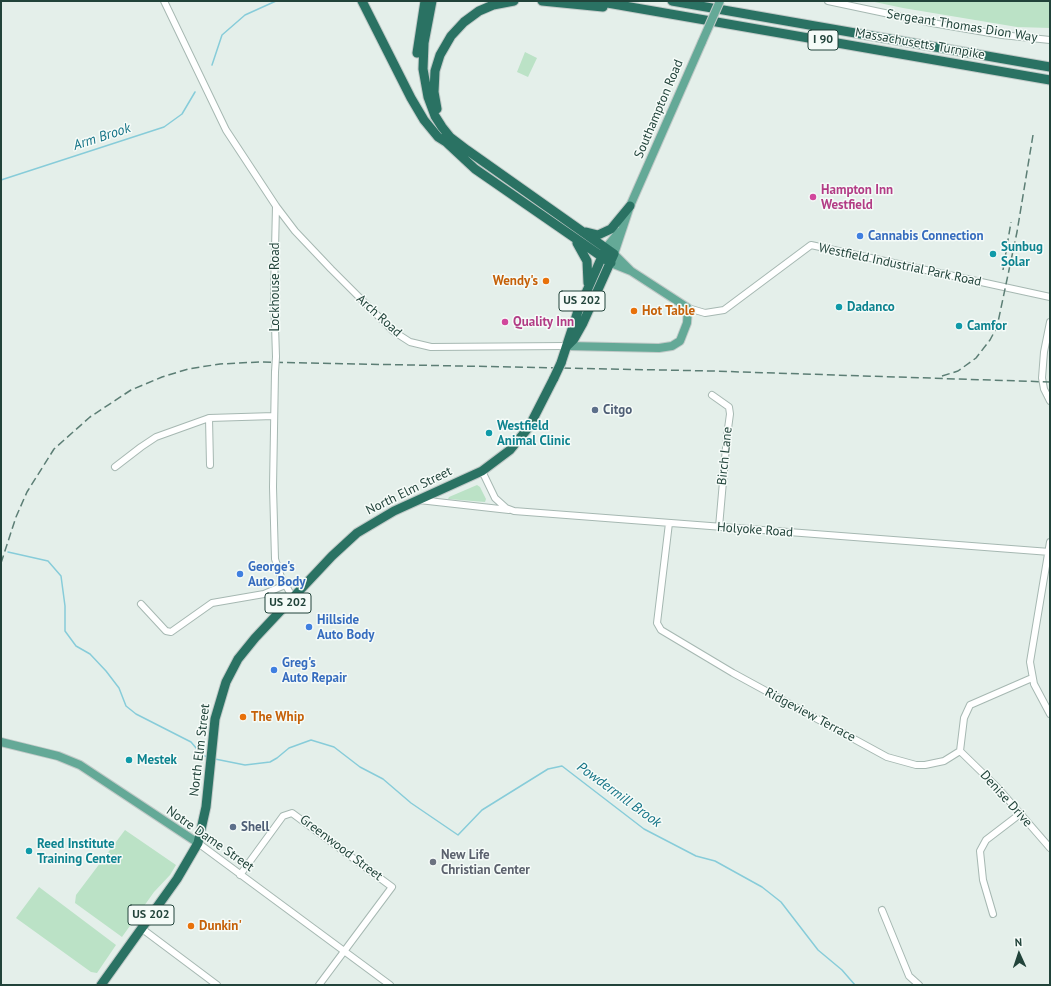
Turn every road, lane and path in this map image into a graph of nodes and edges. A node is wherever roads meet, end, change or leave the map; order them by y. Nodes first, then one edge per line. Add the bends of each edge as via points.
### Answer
1 (164, 1) edge
2 (362, 1) edge
3 (425, 1) edge
4 (432, 1) edge
5 (514, 1) edge
6 (542, 1) edge
7 (596, 1) edge
8 (672, 1) edge
9 (705, 1) edge
10 (720, 1) edge
11 (828, 1) edge
12 (704, 21) junction
13 (851, 32) junction
14 (1050, 40) edge
15 (1050, 67) edge
16 (1050, 80) edge
17 (448, 140) junction
18 (276, 206) junction
19 (630, 206) junction
20 (622, 228) junction
21 (578, 229) junction
22 (567, 232) junction
23 (604, 254) junction
24 (612, 259) junction
25 (587, 292) junction
26 (1050, 297) edge
27 (688, 308) junction
28 (1050, 322) edge
29 (568, 346) junction
30 (554, 378) joint
31 (712, 395) dead end
32 (1050, 401) edge
33 (274, 416) junction
34 (209, 418) junction
35 (210, 465) dead end
36 (115, 468) dead end
37 (482, 471) junction
38 (419, 500) junction
39 (514, 511) junction
40 (669, 523) junction
41 (719, 527) junction
42 (1050, 542) edge
43 (1049, 552) edge
44 (286, 585) junction
45 (293, 598) junction
46 (141, 604) dead end
47 (1032, 678) junction
48 (1050, 714) edge
49 (1, 742) edge
50 (960, 751) junction
51 (1020, 814) junction
52 (198, 843) junction
53 (1050, 848) edge
54 (240, 875) junction
55 (882, 910) dead end
56 (993, 914) dead end
57 (141, 928) junction
58 (344, 951) junction
59 (101, 985) edge
60 (217, 985) edge
61 (319, 985) edge
62 (390, 985) edge
63 (919, 985) edge

1 - 18 street via 222,122 242,157
2 - 17 highway via 414,104 433,131
3 - 17 highway via 418,42 417,73 426,108
4 - 17 highway via 424,50 424,79 432,110
5 - 17 highway via 493,5 468,19 450,36 440,55 435,71 434,92
6 - 12 highway
7 - 12 highway, Massachusetts Turnpike / I 90
8 - 13 highway, Massachusetts Turnpike / I 90
9 - 13 highway
10 - 19 main road, Southampton Road / US 202, bridge
11 - 14 street, Sergeant Thomas Dion Way via 932,24
12 - 16 highway, Massachusetts Turnpike / I 90
13 - 15 highway, Massachusetts Turnpike / I 90
17 - 21 highway
17 - 22 highway via 475,169
18 - 29 street, Arch Road via 295,231 356,296 406,340 420,345 441,347
18 - 33 street, Lockhouse Road, bridge
19 - 20 main road, Southampton Road / US 202
19 - 21 highway via 616,225 607,231 593,235
20 - 23 main road, Southampton Road / US 202
20 - 24 main road, Southampton Road / US 202
21 - 23 highway
22 - 23 highway
22 - 25 highway via 586,257 589,273
23 - 24 highway
23 - 25 highway, Southampton Road / US 202
24 - 27 main road
24 - 29 highway, Southampton Road / US 202 via 583,323
25 - 29 highway, Southampton Road / US 202 via 578,311
26 - 27 street, Westfield Industrial Park Road via 811,245 724,310 715,313
27 - 29 main road via 687,323 682,337 669,347
28 - 32 street via 1042,382
29 - 30 highway, Southampton Road / US 202, bridge
30 - 37 highway, North Elm Street / US 202 via 529,427 510,450
31 - 41 street, Birch Lane via 729,407 730,414
33 - 34 street
33 - 44 street, Lockhouse Road via 274,551 277,567
34 - 35 street
34 - 36 street via 156,437
37 - 38 highway, North Elm Street / US 202
37 - 39 street, Holyoke Road via 495,498 506,508
38 - 39 street
38 - 45 highway, North Elm Street / US 202 via 394,511 357,533
39 - 40 street, Holyoke Road
40 - 41 street, Holyoke Road
40 - 50 street, Ridgeview Terrace via 657,623 661,630 733,673 887,757 909,764 925,765 944,760
41 - 43 street, Holyoke Road
42 - 43 street
43 - 47 street via 1031,648
44 - 45 street, Lockhouse Road
44 - 46 street via 264,594 212,603 171,632 166,631
45 - 52 highway, North Elm Street / US 202 via 238,659 219,700 206,807
47 - 48 street
47 - 50 street via 970,705 964,718
49 - 52 main road, Notre Dame Street via 58,756 80,765
50 - 51 street, Denise Drive
51 - 53 street, Denise Drive
51 - 56 street via 986,840 980,851 982,880
52 - 54 street, Notre Dame Street
52 - 57 highway, North Elm Street / US 202 via 184,870
54 - 58 street, Notre Dame Street
54 - 58 street, Greenwood Street via 281,818 288,813 297,815 392,887
55 - 63 street via 909,976
57 - 59 highway, North Elm Street / US 202
57 - 60 street
58 - 61 street
58 - 62 street, Notre Dame Street

